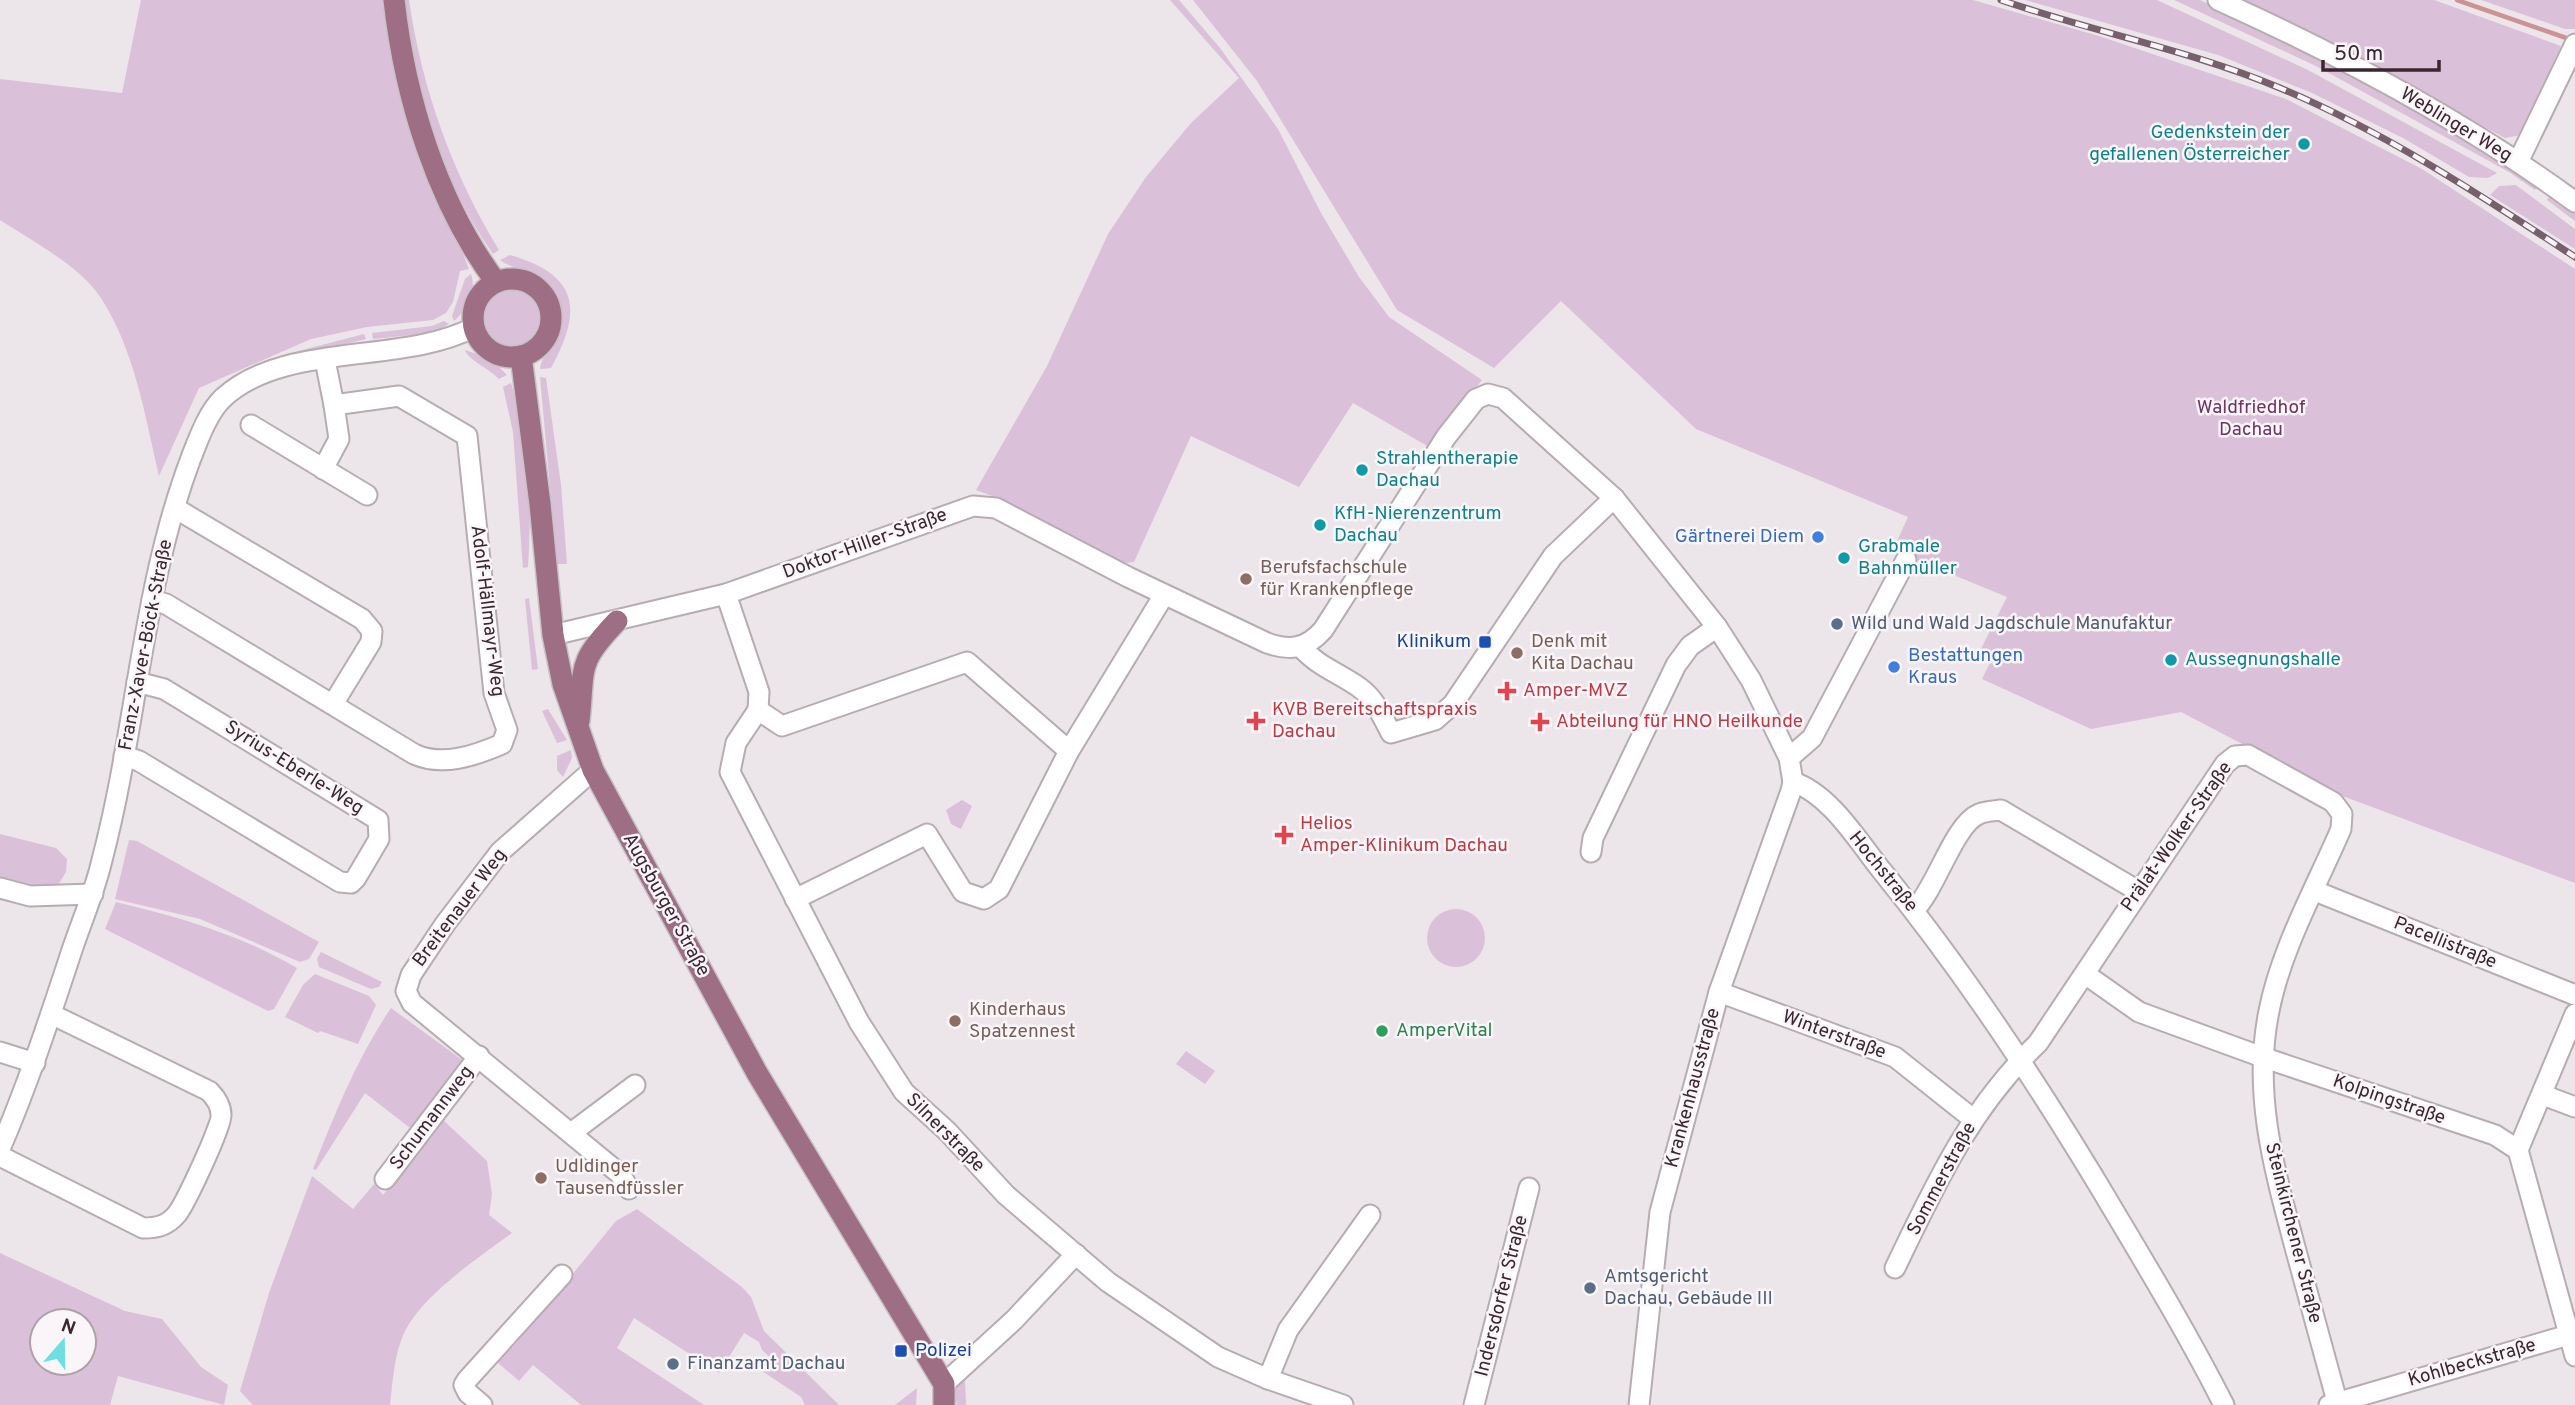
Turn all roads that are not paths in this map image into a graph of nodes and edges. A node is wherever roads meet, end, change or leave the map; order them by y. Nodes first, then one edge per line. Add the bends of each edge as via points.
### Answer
1 (394, 0) edge
2 (2218, 0) edge
3 (2573, 48) edge
4 (2518, 162) junction
5 (2575, 202) edge
6 (496, 282) junction
7 (474, 327) junction
8 (521, 356) junction
9 (325, 360) junction
10 (334, 404) junction
11 (251, 425) dead end
12 (323, 469) junction
13 (367, 495) dead end
14 (1614, 498) junction
15 (175, 508) junction
16 (1906, 560) dead end
17 (726, 594) junction
18 (1164, 594) junction
19 (152, 600) junction
20 (617, 621) junction
21 (1717, 627) junction
22 (553, 635) junction
23 (1301, 647) junction
24 (137, 682) junction
25 (333, 704) junction
26 (758, 710) junction
27 (578, 730) junction
28 (1069, 751) junction
29 (124, 756) junction
30 (1789, 758) junction
31 (593, 771) junction
32 (1793, 782) junction
33 (1591, 852) dead end
34 (0, 888) edge
35 (2138, 891) junction
36 (2315, 891) junction
37 (93, 894) junction
38 (795, 899) junction
39 (1914, 910) junction
40 (2085, 974) junction
41 (1719, 992) junction
42 (2575, 995) edge
43 (51, 1014) junction
44 (2575, 1014) edge
45 (0, 1052) edge
46 (479, 1056) junction
47 (2265, 1058) junction
48 (2020, 1060) junction
49 (35, 1063) junction
50 (635, 1085) dead end
51 (2543, 1095) junction
52 (2575, 1107) edge
53 (1973, 1119) junction
54 (571, 1133) junction
55 (0, 1149) edge
56 (2518, 1150) junction
57 (0, 1156) edge
58 (385, 1179) dead end
59 (1529, 1188) dead end
60 (629, 1189) dead end
61 (1370, 1215) dead end
62 (1076, 1254) junction
63 (1895, 1268) dead end
64 (562, 1275) dead end
65 (2572, 1333) edge
66 (2575, 1356) edge
67 (1268, 1379) junction
68 (944, 1394) edge
69 (2335, 1404) edge
70 (482, 1405) edge
71 (1343, 1405) edge
72 (1474, 1405) edge
73 (1639, 1405) edge
74 (2224, 1405) edge

1 - 6 main road via 405,64 431,157 463,230
2 - 4 street, Weblinger Weg via 2285,30 2431,108
3 - 4 street
4 - 5 street, Weblinger Weg
6 - 7 main road via 477,301
6 - 8 main road via 509,279 534,285 549,306 551,319 543,343
7 - 8 main road via 486,348 509,357
7 - 9 street, Franz-Xaver-Böck-Straße via 438,343
8 - 22 main road, Augsburger Straße
9 - 10 street
9 - 15 street, Franz-Xaver-Böck-Straße via 249,380 222,398 198,441
10 - 12 street via 339,439
10 - 25 street, Adolf-Hällmayr-Weg via 399,396 467,436 494,693 507,730 502,744 486,751 433,762
11 - 12 street
12 - 13 street
14 - 21 street
14 - 23 street via 1553,556 1453,704 1435,720 1391,733 1377,705 1361,689 1312,661
14 - 23 street via 1503,398 1488,394 1476,399 1446,437 1323,630
15 - 19 street, Franz-Xaver-Böck-Straße
15 - 25 street via 362,619 372,631 371,642
16 - 30 street via 1812,738
17 - 18 street, Doktor-Hiller-Straße via 974,506 996,508
17 - 20 street, Doktor-Hiller-Straße
17 - 26 street via 759,692
18 - 23 street, Doktor-Hiller-Straße via 1267,643
18 - 28 street
19 - 24 street, Franz-Xaver-Böck-Straße
19 - 25 street, Adolf-Hällmayr-Weg via 166,604
20 - 22 street, Doktor-Hiller-Straße
20 - 27 main road via 587,655
21 - 30 street via 1751,680
21 - 33 street via 1690,646 1676,665 1593,838
22 - 27 main road, Augsburger Straße
24 - 29 street, Franz-Xaver-Böck-Straße
24 - 29 street, Syrius-Eberle-Weg via 164,689 378,820 379,839 356,878 351,883 340,882
26 - 28 street via 782,726 967,662
26 - 38 street, Silnerstraße via 736,743 730,772
27 - 31 main road, Augsburger Straße
28 - 38 street via 999,889 984,899 963,892 927,834
29 - 37 street, Franz-Xaver-Böck-Straße
30 - 32 street
31 - 46 street, Breitenauer Weg via 500,852 411,975 406,990 412,1003
31 - 68 main road, Augsburger Straße via 757,1073
32 - 39 street, Hochstraße via 1822,800
32 - 41 street, Krankenhausstraße
34 - 37 street via 30,896
35 - 36 street, Prälat-Wolker-Straße via 2225,764 2235,756 2248,755 2333,802 2342,814 2341,829
35 - 39 street via 2001,810 1977,814 1963,829 1924,901
35 - 40 street, Prälat-Wolker-Straße
36 - 42 street, Pacellistraße
36 - 47 street, Prälat-Wolker-Straße via 2291,943 2269,1011
37 - 43 street, Franz-Xaver-Böck-Straße
38 - 62 street, Silnerstraße via 859,1022 904,1093 947,1131 1006,1195
39 - 48 street, Hochstraße
40 - 47 street, Kolpingstraße via 2139,1012
40 - 48 street, Prälat-Wolker-Straße via 2038,1043
41 - 53 street, Winterstraße via 1895,1057
41 - 73 street, Krankenhausstraße via 1660,1212
43 - 49 street, Franz-Xaver-Böck-Straße
43 - 57 street via 209,1091 222,1113 218,1129 177,1214 161,1228 143,1228
44 - 51 street
45 - 49 street
46 - 54 street, Breitenauer Weg
46 - 58 street, Schumannweg
47 - 56 street, Kolpingstraße via 2495,1135
47 - 69 street, Steinkirchener Straße via 2264,1112 2272,1161
48 - 53 street, Sommerstraße
48 - 74 street, Hochstraße via 2131,1239
49 - 55 street, Franz-Xaver-Böck-Straße
50 - 54 street
51 - 52 street
51 - 56 street
53 - 63 street, Sommerstraße
54 - 60 street, Breitenauer Weg via 620,1174
56 - 65 street
59 - 72 street, Indersdorfer Straße
61 - 67 street via 1288,1330
62 - 67 street, Silnerstraße via 1108,1282 1218,1357
62 - 68 street
64 - 70 street via 467,1380 468,1393
65 - 66 street
65 - 69 street, Kohlbeckstraße
67 - 71 street, Silnerstraße

